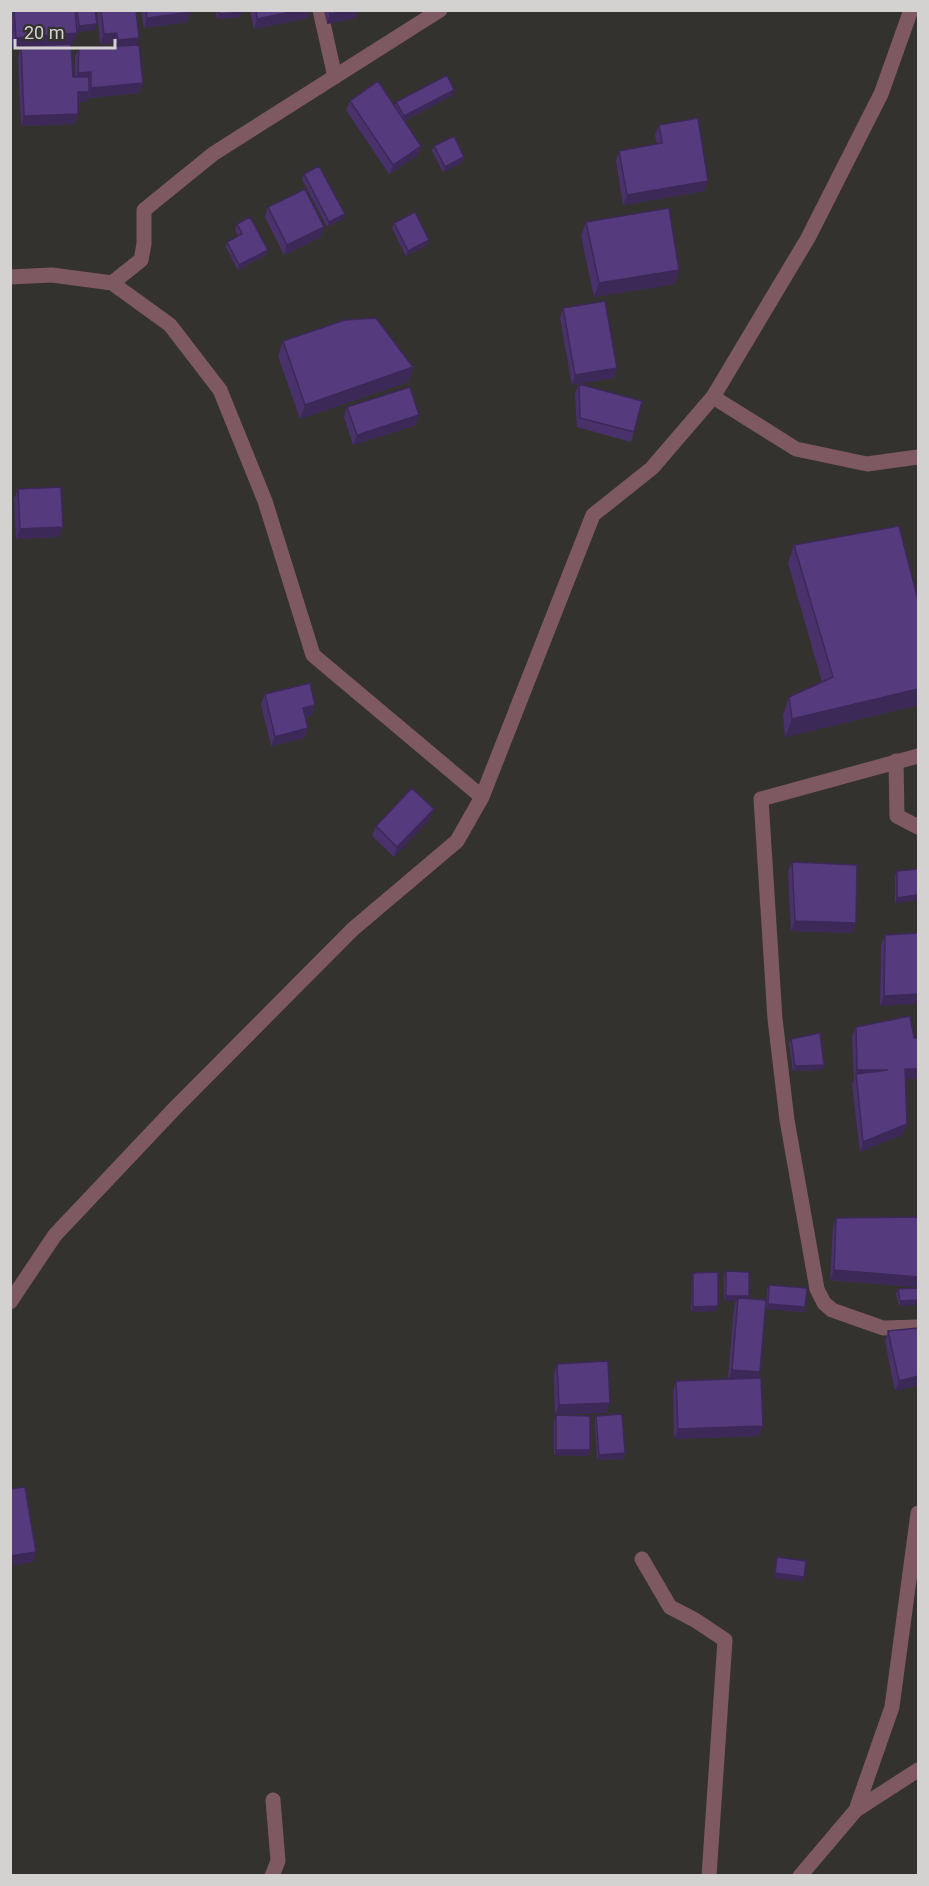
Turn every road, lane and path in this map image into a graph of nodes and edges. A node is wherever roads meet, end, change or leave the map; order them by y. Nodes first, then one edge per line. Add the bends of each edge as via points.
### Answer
1 (320, 10) edge
2 (440, 10) edge
3 (911, 10) edge
4 (335, 77) junction
5 (10, 277) edge
6 (112, 283) junction
7 (713, 398) junction
8 (918, 457) edge
9 (918, 756) edge
10 (896, 761) junction
11 (482, 797) junction
12 (918, 827) edge
13 (10, 1302) edge
14 (918, 1327) edge
15 (918, 1513) edge
16 (642, 1560) dead end
17 (918, 1770) edge
18 (273, 1800) dead end
19 (856, 1810) junction
20 (272, 1875) edge
21 (709, 1875) edge
22 (800, 1875) edge

1 - 4 street
2 - 4 street
3 - 7 street via 881,94 808,238
4 - 6 street via 213,154 144,210 141,260
5 - 6 street via 52,275
6 - 11 street via 170,326 220,390 265,501 313,656
7 - 8 street via 796,449 867,464
7 - 11 street via 652,468 593,515
9 - 10 street
10 - 12 street via 897,816
10 - 14 street via 761,799 775,1019 787,1120 817,1289 832,1310 883,1328
11 - 13 street via 457,841 353,929 55,1235
15 - 19 street via 892,1707
16 - 21 street via 670,1607 725,1640
17 - 19 street
18 - 20 street via 278,1861
19 - 22 street

